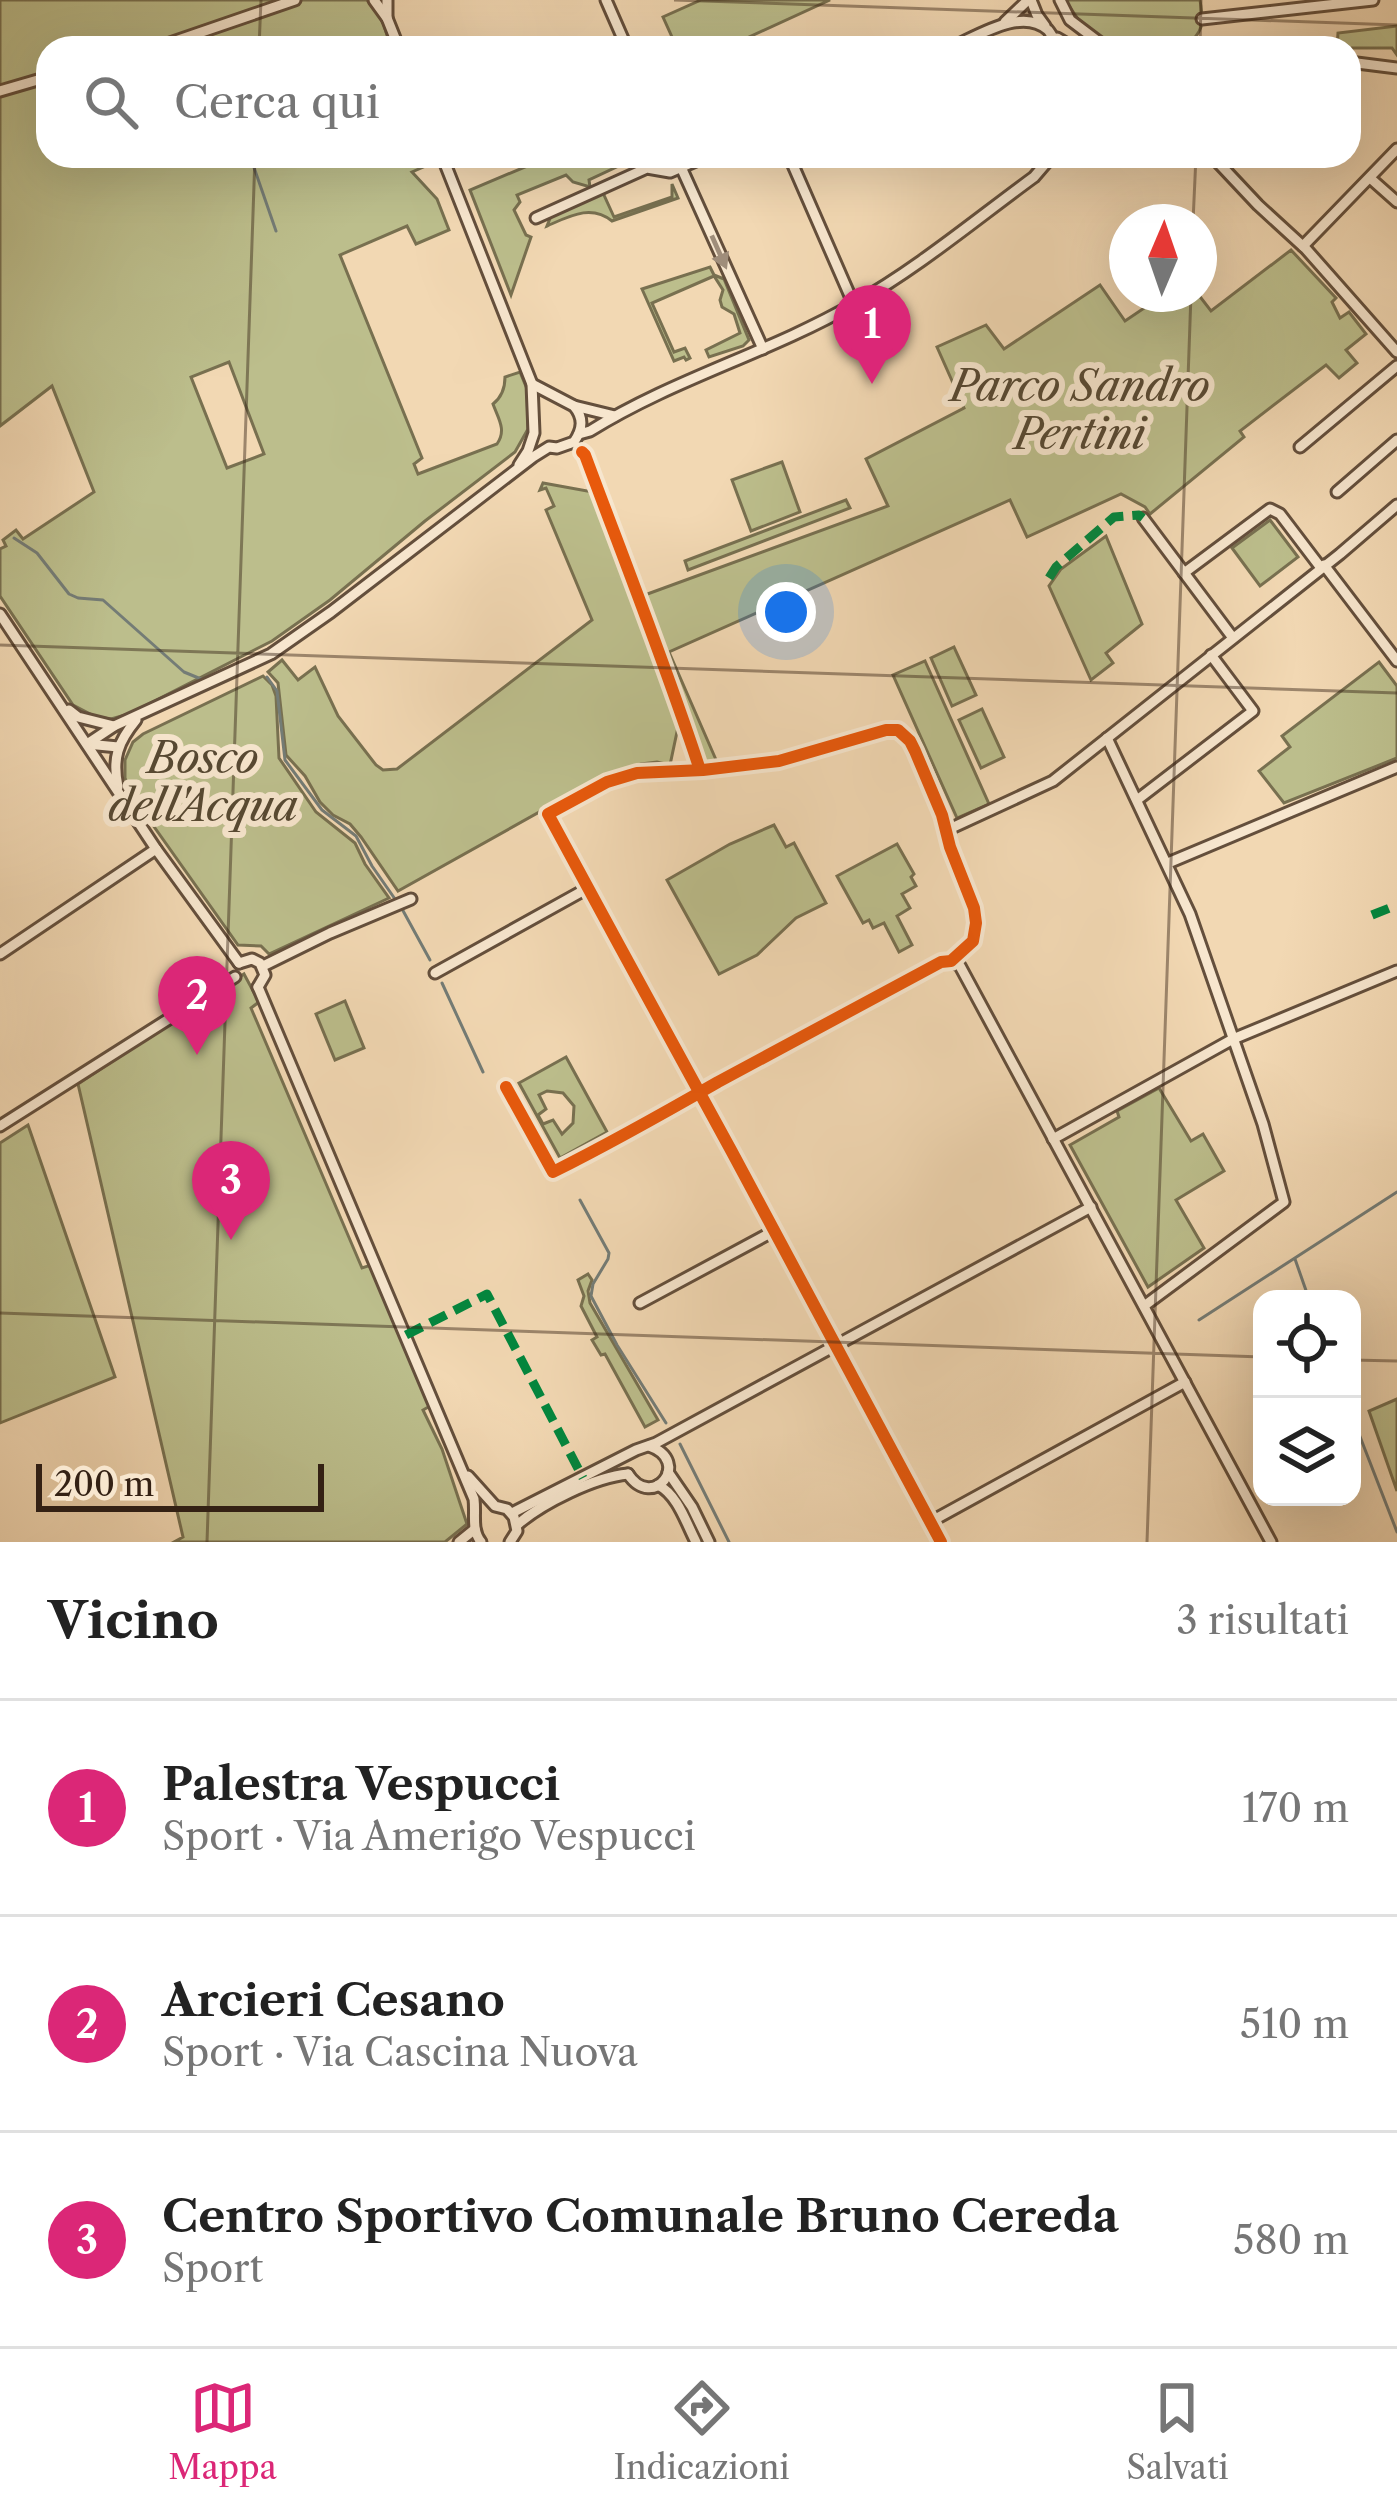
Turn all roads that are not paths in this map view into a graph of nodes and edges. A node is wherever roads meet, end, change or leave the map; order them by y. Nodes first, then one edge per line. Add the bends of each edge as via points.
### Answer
1 (295, 0) edge
2 (374, 0) edge
3 (387, 0) edge
4 (606, 0) edge
5 (1029, 0) edge
6 (1060, 0) edge
7 (1373, 0) edge
8 (387, 18) junction
9 (1202, 20) dead end
10 (1000, 26) junction
11 (1077, 26) junction
12 (1049, 31) junction
13 (190, 36) edge
14 (394, 36) edge
15 (622, 36) edge
16 (977, 36) edge
17 (1052, 36) edge
18 (1054, 36) edge
19 (1076, 36) edge
20 (1091, 36) edge
21 (1361, 64) edge
22 (1397, 68) edge
23 (36, 80) edge
24 (0, 91) edge
25 (1397, 148) edge
26 (447, 168) edge
27 (647, 168) edge
28 (681, 168) edge
29 (794, 168) edge
30 (1042, 168) edge
31 (1223, 168) edge
32 (1370, 178) junction
33 (1397, 202) edge
34 (536, 218) dead end
35 (1303, 247) junction
36 (854, 305) junction
37 (763, 349) junction
38 (1397, 352) edge
39 (1397, 366) edge
40 (532, 384) junction
41 (560, 400) junction
42 (574, 406) junction
43 (535, 413) junction
44 (615, 416) junction
45 (534, 433) junction
46 (579, 434) junction
47 (1397, 440) edge
48 (549, 447) junction
49 (1300, 447) dead end
50 (504, 480) junction
51 (1336, 492) dead end
52 (1397, 505) edge
53 (1143, 518) dead end
54 (1323, 567) junction
55 (1184, 573) junction
56 (0, 614) edge
57 (1233, 638) junction
58 (1210, 656) junction
59 (1397, 661) edge
60 (59, 702) junction
61 (140, 716) junction
62 (114, 726) junction
63 (1107, 738) junction
64 (87, 744) junction
65 (118, 746) junction
66 (1397, 767) edge
67 (119, 792) junction
68 (1137, 800) junction
69 (945, 831) junction
70 (156, 849) junction
71 (1168, 863) junction
72 (588, 887) junction
73 (411, 899) dead end
74 (0, 954) edge
75 (951, 961) junction
76 (239, 963) junction
77 (263, 966) junction
78 (1397, 971) edge
79 (434, 973) dead end
80 (235, 977) junction
81 (258, 987) junction
82 (1233, 1039) junction
83 (506, 1088) dead end
84 (700, 1093) junction
85 (0, 1126) edge
86 (1053, 1138) junction
87 (1091, 1207) junction
88 (774, 1231) junction
89 (640, 1303) dead end
90 (1144, 1306) junction
91 (836, 1345) junction
92 (1185, 1382) junction
93 (678, 1430) junction
94 (642, 1447) junction
95 (631, 1454) junction
96 (666, 1456) junction
97 (461, 1468) junction
98 (668, 1472) junction
99 (628, 1474) junction
100 (658, 1485) junction
101 (495, 1505) junction
102 (512, 1513) junction
103 (477, 1517) junction
104 (931, 1522) junction
105 (517, 1526) junction
106 (475, 1529) junction
107 (459, 1542) edge
108 (481, 1542) edge
109 (510, 1542) edge
110 (697, 1542) edge
111 (709, 1542) edge
112 (941, 1542) edge
113 (1271, 1542) edge

1 - 13 street
2 - 8 street
3 - 8 street
4 - 15 street
5 - 10 street
5 - 12 street
6 - 11 street
7 - 9 street
8 - 14 street
10 - 12 street via 1025,21
10 - 16 street
11 - 19 street
11 - 20 street
12 - 17 street
12 - 18 street
21 - 22 street
23 - 24 street
25 - 32 street
26 - 40 street
27 - 34 street
28 -> 37 street
29 - 36 street
30 - 36 street
31 - 35 street
32 - 33 street
32 - 35 street
35 - 38 street
36 - 37 street
37 - 44 street
39 - 49 street
40 - 41 street
40 - 43 street
41 - 42 street
41 - 43 street
42 - 44 street
42 - 46 street
43 - 45 street
44 - 46 street
45 - 48 street
45 - 50 street
46 - 48 street
47 - 51 street
48 - 50 street
50 - 61 street via 271,654
52 - 54 street
53 - 55 street
54 - 55 street via 1270,509
54 - 57 street
54 - 59 street
55 - 57 street
56 - 60 street
57 - 58 street
58 - 63 street
58 - 68 street via 1253,711
60 - 62 street via 78,717
60 - 64 street
61 - 62 street
61 - 65 street
62 - 64 street
63 - 68 street
63 - 69 street via 1053,781
64 - 65 street
64 - 67 street
65 - 67 street
66 - 71 street
67 - 70 street
68 - 71 street
69 - 72 street via 910,741 886,730 778,761 607,782 548,814
69 - 75 street via 976,923 973,941
70 - 74 street
70 - 76 street
71 - 82 street
72 - 79 street
72 - 84 street
73 - 77 street
75 - 84 street
75 - 86 street
76 - 77 street
76 - 80 street
77 - 81 street
78 - 82 street
80 - 81 street via 244,988
80 - 85 street
81 - 97 street
82 - 86 street
82 - 90 street via 1284,1202
83 - 84 street via 553,1172
84 - 88 street
86 - 87 street
87 - 90 street
87 - 91 street
88 - 89 street
88 - 91 street
90 - 92 street
91 - 93 street
91 - 104 street
92 - 104 street
92 - 113 street
93 - 94 street
93 - 96 street
94 - 95 street
94 - 96 street
95 - 99 street
95 - 102 street
96 - 98 street
97 - 101 street
97 - 103 street
98 - 100 street
98 - 111 street
99 - 100 street via 640,1487
99 - 105 street via 602,1478
100 - 110 street
101 - 102 street
101 - 103 street
102 - 105 street
103 - 106 street
104 - 112 street
105 - 109 street
106 - 107 street
106 - 108 street

